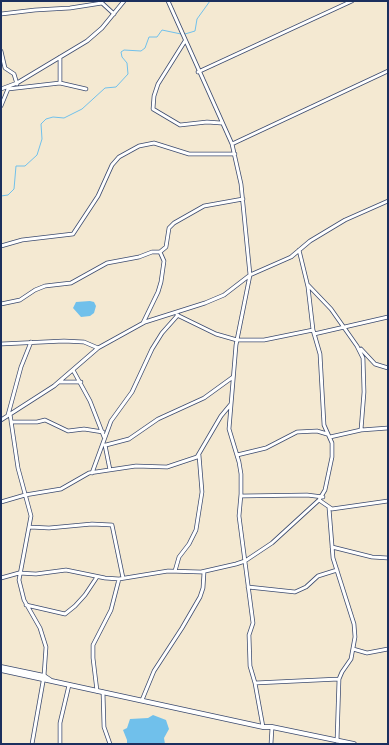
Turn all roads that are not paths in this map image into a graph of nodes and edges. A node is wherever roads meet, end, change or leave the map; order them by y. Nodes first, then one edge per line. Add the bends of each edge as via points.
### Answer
1 (124, 1) edge
2 (168, 1) edge
3 (352, 1) edge
4 (1, 14) edge
5 (114, 14) junction
6 (185, 41) junction
7 (1, 51) edge
8 (60, 57) junction
9 (198, 72) junction
10 (388, 72) edge
11 (60, 83) junction
12 (17, 84) junction
13 (9, 88) junction
14 (1, 89) edge
15 (86, 89) dead end
16 (1, 106) edge
17 (221, 123) junction
18 (232, 144) junction
19 (235, 154) junction
20 (243, 199) junction
21 (388, 201) edge
22 (1, 246) edge
23 (298, 250) junction
24 (160, 252) junction
25 (250, 275) junction
26 (307, 283) junction
27 (1, 298) edge
28 (1, 304) edge
29 (176, 314) junction
30 (388, 317) edge
31 (142, 324) junction
32 (344, 327) junction
33 (313, 332) junction
34 (236, 340) junction
35 (31, 342) junction
36 (1, 344) edge
37 (357, 346) junction
38 (98, 348) junction
39 (388, 368) edge
40 (73, 370) junction
41 (233, 377) junction
42 (59, 382) junction
43 (81, 382) junction
44 (231, 404) junction
45 (9, 415) junction
46 (1, 420) edge
47 (11, 422) junction
48 (388, 428) edge
49 (361, 430) junction
50 (103, 432) junction
51 (328, 435) junction
52 (104, 439) junction
53 (106, 445) junction
54 (199, 455) junction
55 (237, 455) junction
56 (110, 470) junction
57 (92, 472) junction
58 (25, 495) junction
59 (241, 496) junction
60 (323, 497) junction
61 (320, 500) junction
62 (388, 501) edge
63 (1, 502) edge
64 (329, 508) junction
65 (30, 527) junction
66 (332, 547) junction
67 (388, 558) edge
68 (246, 561) junction
69 (337, 570) junction
70 (175, 571) junction
71 (204, 572) junction
72 (19, 573) junction
73 (97, 577) junction
74 (1, 578) edge
75 (121, 579) junction
76 (248, 587) junction
77 (26, 606) junction
78 (354, 649) junction
79 (388, 650) edge
80 (1, 667) edge
81 (1, 670) edge
82 (43, 678) junction
83 (339, 679) junction
84 (255, 683) junction
85 (69, 685) junction
86 (97, 691) junction
87 (103, 692) junction
88 (142, 700) junction
89 (272, 727) junction
90 (263, 728) junction
91 (337, 741) junction
92 (32, 744) edge
93 (60, 744) edge
94 (110, 744) edge
95 (271, 744) edge
96 (351, 744) edge

1 - 5 street
2 - 6 street
3 - 9 street
4 - 5 street via 102,3
5 - 8 street via 86,41
6 - 9 street
6 - 17 street via 158,84 154,96 154,109 180,125
7 - 12 street via 5,68 14,74
8 - 11 street
8 - 12 street
9 - 17 street
10 - 18 street
11 - 13 street
11 - 15 street
12 - 13 street
13 - 14 street
13 - 16 street
17 - 18 street
18 - 19 street
19 - 20 street
19 - 22 street via 189,154 154,143 138,146 119,157 112,166 98,196 72,234 22,240
20 - 24 street via 204,206 174,223 169,228 166,247
20 - 25 street
21 - 23 street via 345,220
23 - 25 street via 291,257
23 - 26 street
24 - 28 street via 107,263 71,283 45,286 20,300
24 - 31 street via 164,261 161,282
25 - 29 street via 224,295
25 - 34 street
26 - 32 street
26 - 33 street
27 - 28 street
29 - 31 street
29 - 34 street via 216,334
29 - 52 street via 152,349 132,392 111,421
30 - 32 street
31 - 38 street
32 - 33 street
32 - 37 street
33 - 34 street via 264,340
33 - 51 street via 320,354 322,406
34 - 41 street
35 - 36 street
35 - 38 street via 76,341
35 - 45 street
37 - 39 street via 375,364
37 - 49 street via 363,358
38 - 40 street
40 - 42 street
40 - 43 street
41 - 44 street
41 - 53 street via 204,398 158,419 128,439
42 - 43 street
42 - 45 street
43 - 50 street
44 - 54 street via 221,416
44 - 55 street via 230,428
45 - 46 street
45 - 47 street
47 - 50 street via 45,420 68,431 84,429
47 - 58 street
48 - 49 street
49 - 51 street
50 - 52 street
51 - 55 street via 317,431 297,432 266,448
51 - 60 street via 332,443 332,457
52 - 53 street
52 - 57 street
53 - 56 street
54 - 56 street via 167,467 136,466
54 - 70 street via 202,492 196,530 179,557
55 - 59 street
56 - 57 street
57 - 58 street via 61,489
58 - 63 street
58 - 65 street via 31,516
59 - 60 street via 307,494
59 - 68 street via 239,516
60 - 61 street
61 - 64 street
61 - 68 street via 272,543
62 - 64 street
64 - 66 street
65 - 72 street
65 - 75 street via 112,525
66 - 67 street via 372,557
66 - 69 street
68 - 71 street
68 - 76 street
69 - 76 street via 318,576 298,591
69 - 78 street via 354,624
70 - 71 street
70 - 75 street
71 - 88 street via 200,597 154,671
72 - 73 street via 36,574 66,570
72 - 74 street
72 - 77 street
73 - 75 street
73 - 77 street via 80,600 64,614
75 - 86 street via 107,620 93,645
76 - 84 street via 252,623 249,635 250,666
77 - 82 street via 40,628 46,646
78 - 79 street via 367,653
78 - 83 street
80 - 82 main road
81 - 82 main road
82 - 85 main road
82 - 92 street
83 - 84 street
83 - 91 street
84 - 90 street
85 - 86 main road
85 - 93 street via 60,723
86 - 87 main road
87 - 88 main road
87 - 94 street via 104,727
88 - 90 main road
89 - 90 main road
89 - 91 main road
89 - 95 street
91 - 96 main road

